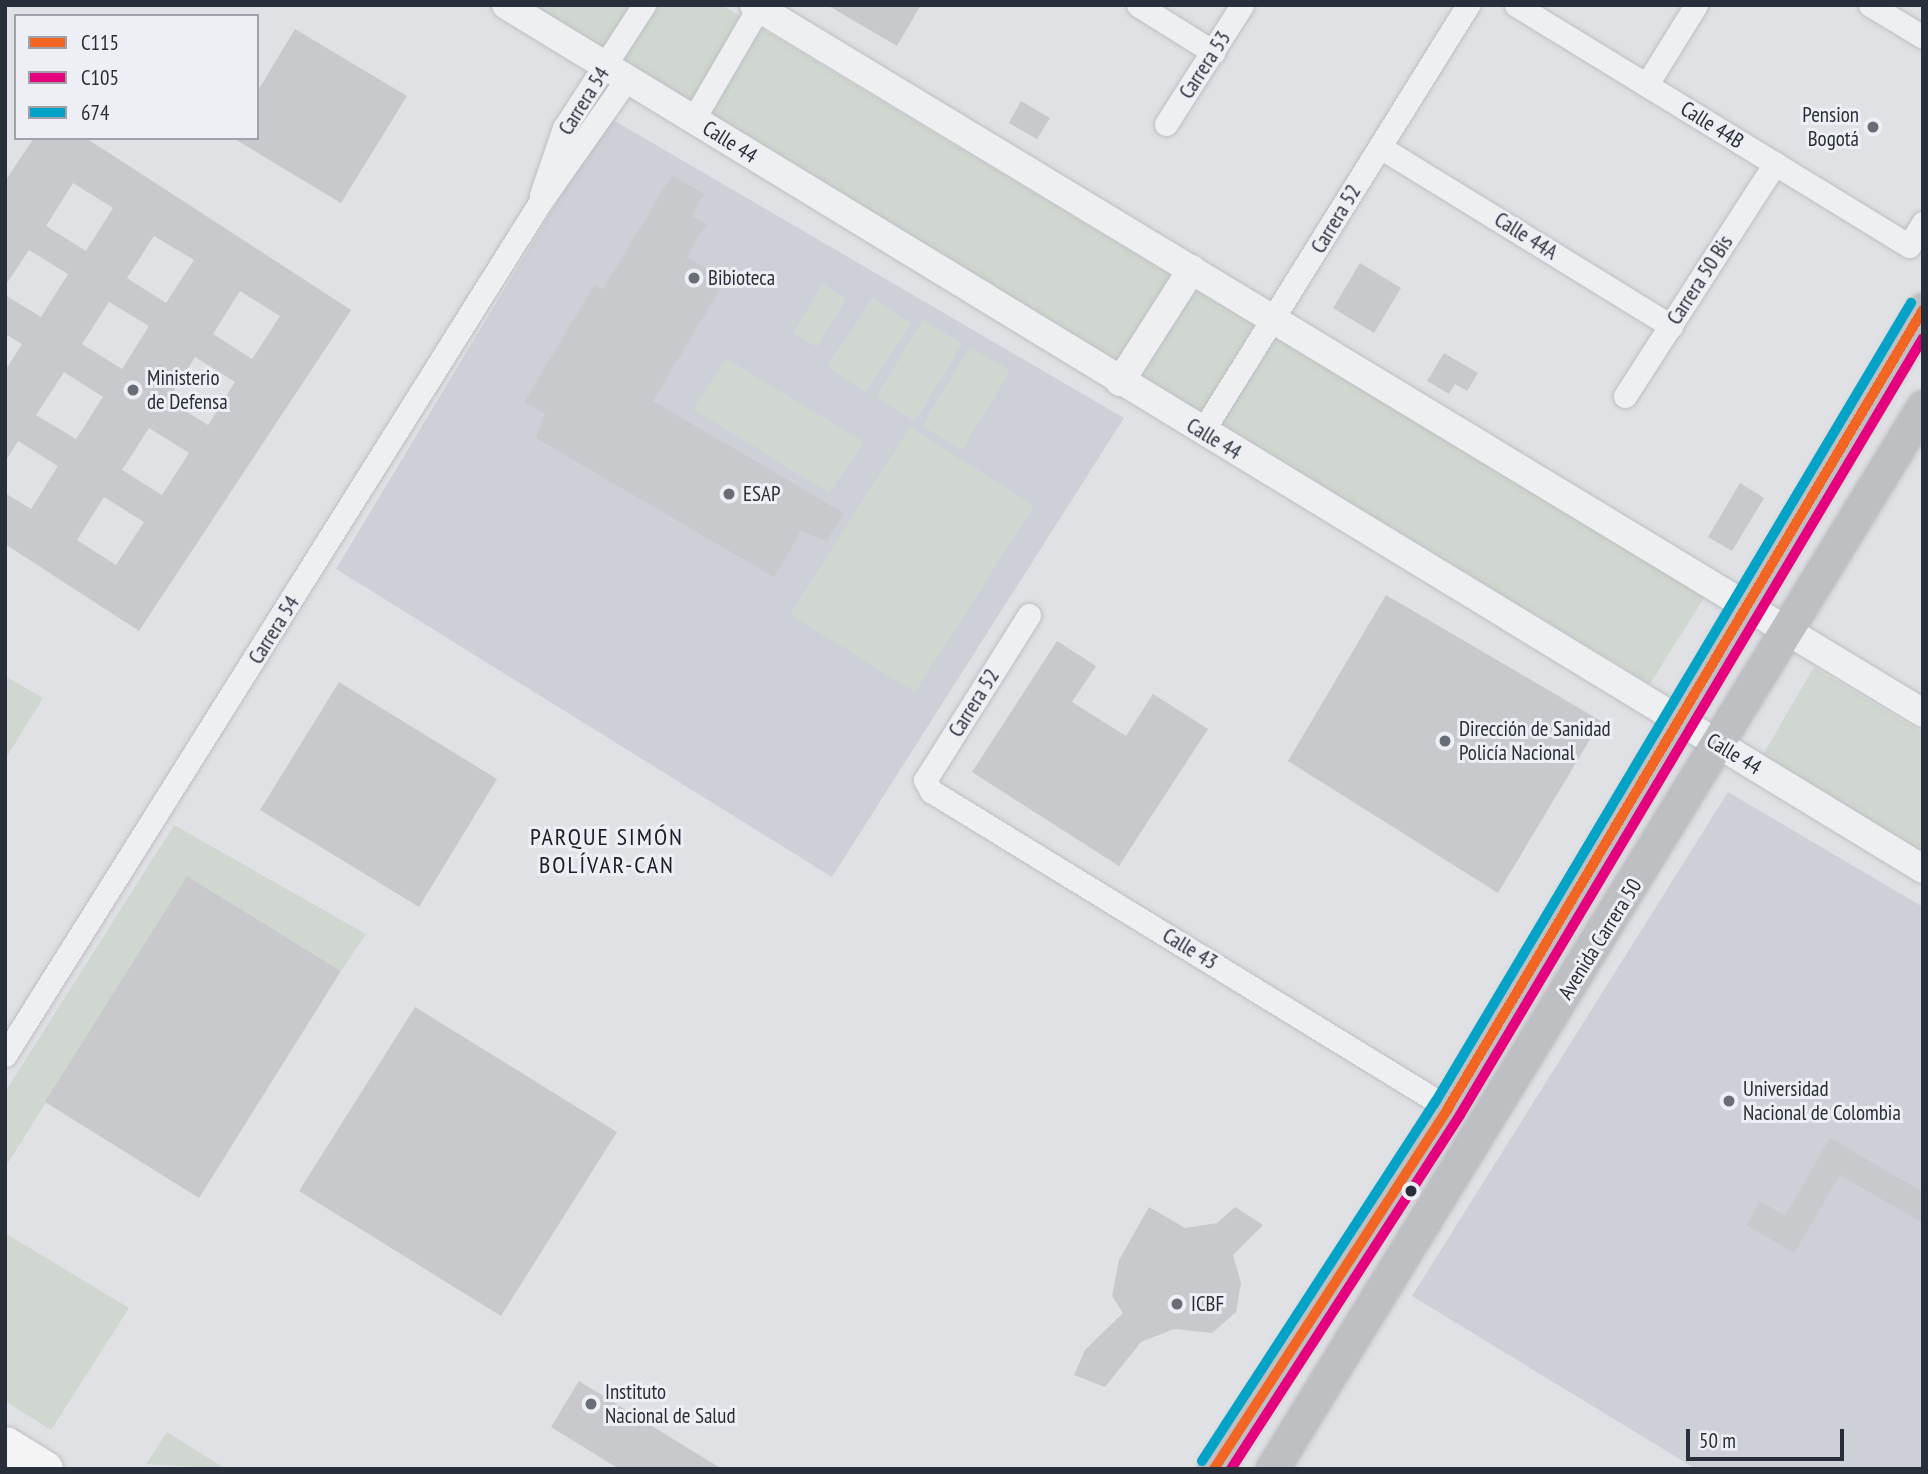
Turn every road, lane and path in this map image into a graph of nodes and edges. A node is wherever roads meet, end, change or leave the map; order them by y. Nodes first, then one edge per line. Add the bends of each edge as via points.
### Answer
1 (506, 5) edge
2 (644, 5) edge
3 (1138, 5) edge
4 (1242, 5) edge
5 (1468, 5) edge
6 (1516, 5) edge
7 (1696, 5) edge
8 (1870, 5) edge
9 (758, 6) edge
10 (1923, 37) edge
11 (1213, 52) junction
12 (616, 72) junction
13 (1647, 84) junction
14 (693, 120) junction
15 (1166, 124) dead end
16 (1380, 146) junction
17 (1775, 163) junction
18 (1923, 223) edge
19 (1192, 269) junction
20 (1923, 310) edge
21 (1275, 318) junction
22 (1671, 326) junction
23 (1120, 382) junction
24 (1625, 396) dead end
25 (1923, 407) edge
26 (1202, 432) junction
27 (1746, 604) junction
28 (1029, 615) dead end
29 (1787, 629) junction
30 (1923, 713) edge
31 (1676, 719) junction
32 (1720, 745) junction
33 (931, 791) joint
34 (1923, 869) edge
35 (5, 1055) edge
36 (1448, 1108) junction
37 (5, 1445) edge
38 (44, 1469) edge
39 (1214, 1469) edge
40 (1272, 1469) edge

1 - 12 street, Calle 44
2 - 12 street, Carrera 54
3 - 11 street
4 - 11 street, Carrera 53
5 - 16 street, Carrera 52
6 - 13 street, Calle 44B
7 - 13 street
8 - 10 street
9 - 14 street
9 - 19 street
11 - 15 street, Carrera 53
12 - 14 street, Calle 44
12 - 35 street, Carrera 54 via 539,204
13 - 17 street, Calle 44B
14 - 23 street, Calle 44
16 - 21 street, Carrera 52
16 - 22 street, Calle 44A
17 - 18 street, Calle 44B via 1909,246
17 - 22 street, Carrera 50 Bis
19 - 21 street
19 - 23 street
20 - 27 main road, Avenida Carrera 50
21 - 26 street, Carrera 52
21 - 27 street
22 - 24 street, Carrera 50 Bis
23 - 26 street, Calle 44
25 - 29 main road, Avenida Carrera 50
26 - 31 street, Calle 44
27 - 29 street
27 - 31 main road, Avenida Carrera 50
28 - 33 street, Carrera 52 via 925,780
29 - 30 street
29 - 32 main road, Avenida Carrera 50
31 - 32 street, Calle 44
31 - 36 main road, Avenida Carrera 50
32 - 34 street, Calle 44
32 - 40 main road, Avenida Carrera 50
33 - 36 street, Calle 43
36 - 39 main road, Avenida Carrera 50
37 - 38 main road

